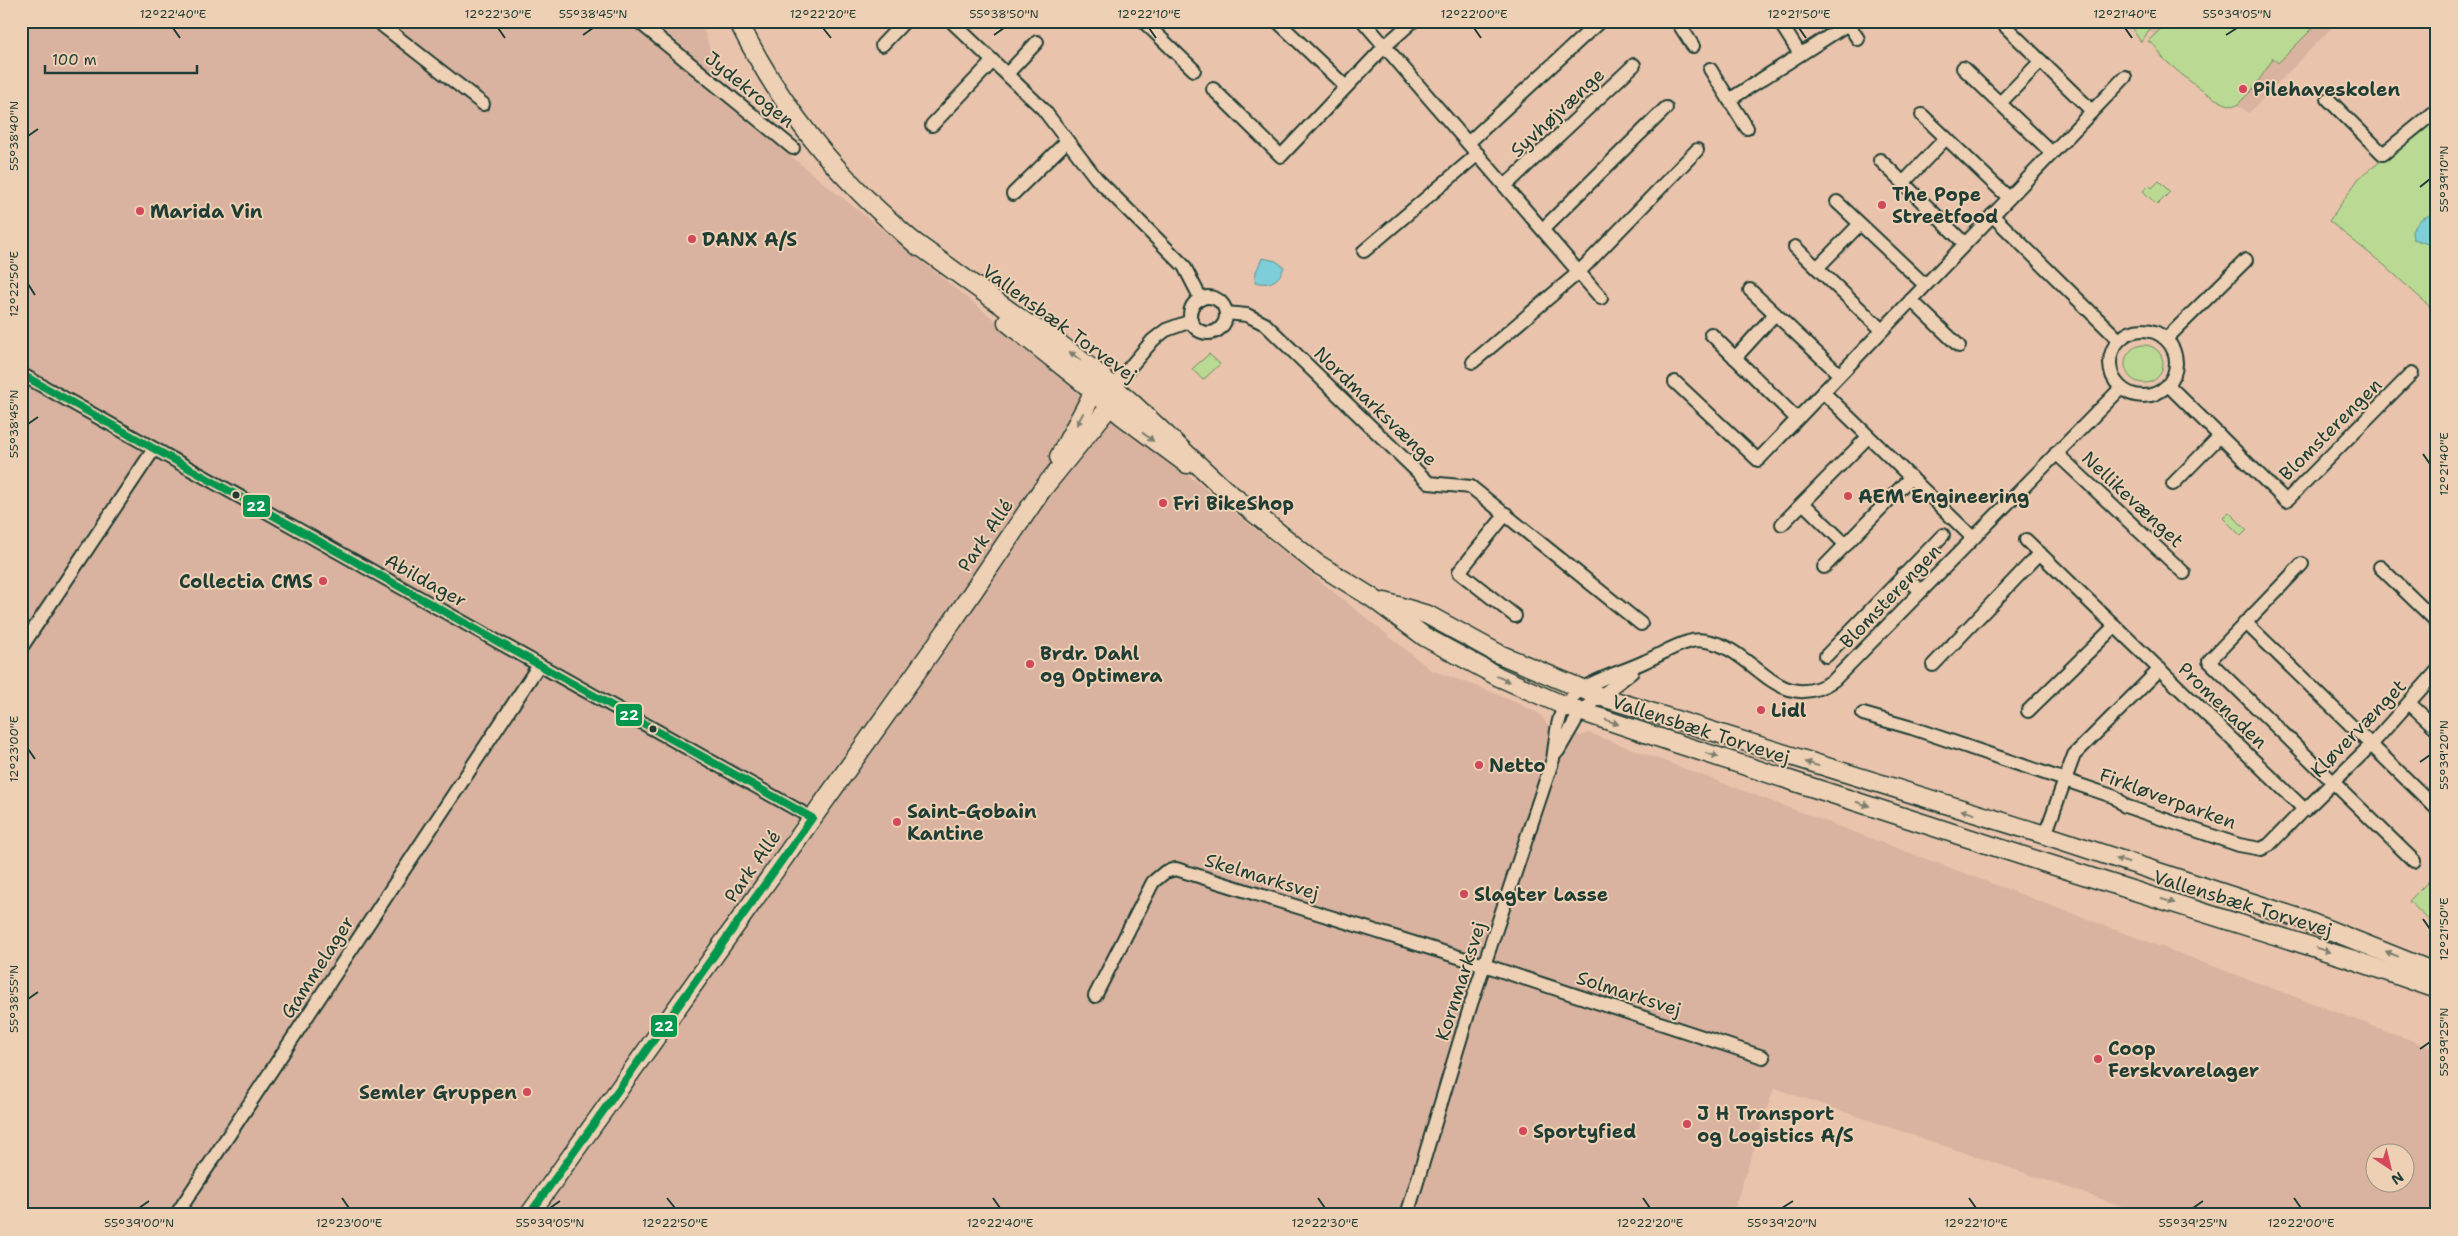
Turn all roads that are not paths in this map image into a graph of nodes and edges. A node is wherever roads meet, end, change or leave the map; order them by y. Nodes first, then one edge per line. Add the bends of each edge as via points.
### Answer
1 (387, 21) edge
2 (638, 21) edge
3 (738, 21) edge
4 (905, 21) edge
5 (952, 21) edge
6 (1277, 21) edge
7 (1363, 21) edge
8 (1413, 21) edge
9 (1600, 21) edge
10 (1677, 21) edge
11 (1779, 21) edge
12 (1847, 22) edge
13 (1149, 23) edge
14 (2006, 27) dead end
15 (1858, 39) dead end
16 (1037, 42) dead end
17 (882, 45) dead end
18 (1385, 46) junction
19 (1693, 46) dead end
20 (1800, 54) junction
21 (993, 61) junction
22 (2041, 61) junction
23 (1634, 65) dead end
24 (1963, 68) dead end
25 (1710, 69) dead end
26 (1194, 70) dead end
27 (1007, 74) junction
28 (2125, 77) dead end
29 (1346, 87) junction
30 (1213, 90) dead end
31 (2328, 99) dead end
32 (1729, 100) junction
33 (2000, 103) junction
34 (483, 104) dead end
35 (1666, 108) dead end
36 (2437, 110) edge
37 (2092, 111) junction
38 (1922, 115) dead end
39 (932, 125) dead end
40 (1747, 128) dead end
41 (1946, 138) junction
42 (1066, 142) junction
43 (1468, 143) junction
44 (793, 148) dead end
45 (1697, 150) dead end
46 (2052, 153) junction
47 (1478, 154) junction
48 (1880, 160) dead end
49 (1904, 182) junction
50 (1505, 186) junction
51 (1013, 194) dead end
52 (2009, 198) junction
53 (1837, 202) dead end
54 (1992, 215) junction
55 (1860, 224) junction
56 (1543, 229) junction
57 (910, 239) junction
58 (1965, 244) junction
59 (1795, 247) dead end
60 (1364, 250) dead end
61 (2246, 260) dead end
62 (1817, 268) junction
63 (1579, 272) junction
64 (1925, 286) junction
65 (1750, 290) dead end
66 (1601, 298) dead end
67 (1201, 299) junction
68 (1911, 300) junction
69 (1226, 313) junction
70 (1775, 314) junction
71 (1191, 321) junction
72 (1882, 330) junction
73 (1711, 334) dead end
74 (2166, 339) junction
75 (2119, 340) junction
76 (1959, 346) dead end
77 (1735, 358) junction
78 (1473, 362) dead end
79 (2412, 373) dead end
80 (21, 374) edge
81 (1839, 374) junction
82 (1675, 382) dead end
83 (2168, 385) junction
84 (1113, 387) junction
85 (2121, 388) junction
86 (1823, 392) junction
87 (1095, 393) junction
88 (1110, 406) junction
89 (1797, 419) junction
90 (2220, 436) junction
91 (1868, 437) junction
92 (154, 449) junction
93 (2056, 453) junction
94 (1911, 478) junction
95 (2173, 484) dead end
96 (1223, 488) junction
97 (1041, 491) junction
98 (1803, 503) junction
99 (1506, 514) junction
100 (1782, 524) dead end
101 (1943, 535) dead end
102 (1973, 538) junction
103 (2026, 540) dead end
104 (1846, 544) junction
105 (2040, 553) junction
106 (2302, 564) dead end
107 (1824, 567) dead end
108 (2380, 567) dead end
109 (2184, 573) dead end
110 (1904, 575) junction
111 (1921, 591) junction
112 (1371, 597) junction
113 (1515, 616) dead end
114 (2245, 622) junction
115 (2437, 622) edge
116 (1642, 624) dead end
117 (2115, 626) junction
118 (21, 648) edge
119 (1826, 656) dead end
120 (1645, 662) junction
121 (539, 665) junction
122 (1933, 665) dead end
123 (2160, 669) junction
124 (2437, 671) edge
125 (1583, 690) junction
126 (1599, 696) junction
127 (2409, 704) junction
128 (1573, 708) junction
129 (2028, 711) dead end
130 (1863, 714) dead end
131 (2437, 729) edge
132 (2371, 745) junction
133 (2063, 780) junction
134 (2333, 783) junction
135 (2437, 809) edge
136 (2304, 810) junction
137 (812, 818) junction
138 (2044, 835) junction
139 (2036, 860) junction
140 (2414, 861) dead end
141 (1484, 965) junction
142 (2437, 972) edge
143 (2437, 990) edge
144 (1095, 996) dead end
145 (1763, 1057) dead end
146 (176, 1215) edge
147 (529, 1215) edge
148 (1407, 1215) edge

1 - 34 street via 383,26
2 - 44 street, Jydekrogen
3 - 57 street, Vallensbæk Torvevej via 777,90 820,148 857,190
4 - 17 street
5 - 21 street
6 - 29 street
7 - 18 street, Syvhøjvænge
8 - 18 street
9 - 43 street, Syvhøjvænge
10 - 19 street
11 - 20 street
12 - 15 street
12 - 20 street
13 - 26 street
14 - 22 street
16 - 27 street
18 - 29 street
18 - 43 street, Syvhøjvænge
20 - 32 street
21 - 27 street
21 - 39 street
22 - 33 street
22 - 37 street
23 - 50 street, Syvhøjvænge
24 - 33 street
25 - 32 street
27 - 42 street via 1043,109
28 - 37 street
29 - 30 street via 1281,156
31 - 36 street via 2383,154
32 - 40 street
33 - 46 street
35 - 56 street
37 - 46 street
38 - 41 street
41 - 49 street
41 - 52 street
42 - 51 street
42 - 67 street via 1096,178 1184,266
43 - 47 street, Syvhøjvænge
45 - 63 street
46 - 52 street
47 - 50 street, Syvhøjvænge
47 - 60 street
48 - 49 street
49 - 58 street
50 - 56 street, Syvhøjvænge
52 - 54 street
53 - 55 street
54 - 58 street
54 - 75 street
55 - 62 street
55 - 64 street
56 - 63 street, Syvhøjvænge
84 -> 57 street, Vallensbæk Torvevej via 1048,335
57 - 87 street, Vallensbæk Torvevej via 959,284
58 - 64 street
59 - 62 street
61 - 74 street
62 - 72 street
63 - 66 street, Syvhøjvænge
63 - 78 street
64 - 68 street
65 - 70 street
67 - 69 street via 1215,298
67 - 71 street via 1191,311
68 - 72 street
68 - 76 street
69 - 71 street via 1223,325 1212,332 1200,331
69 - 99 street, Nordmarksvænge via 1247,315 1265,324 1429,483 1471,487
70 - 77 street
70 - 81 street
71 - 84 street via 1166,330 1153,340
72 - 81 street
73 - 77 street
74 - 75 street via 2142,330 2128,333
74 - 83 street via 2174,350 2176,364
75 - 85 street via 2110,362 2112,374
77 - 89 street
79 - 90 street, Blomsterengen via 2286,500
80 - 92 street, Abildager
81 - 86 street
82 - 89 street via 1758,460
83 - 85 street via 2158,393 2146,396
83 - 90 street, Blomsterengen
84 - 87 street
84 - 88 street
84 - 96 street, Vallensbæk Torvevej
85 - 93 street, Blomsterengen
86 - 89 street
86 - 91 street
87 - 88 street, Vallensbæk Torvevej
87 -> 97 street, Park Allé
88 -> 96 street, Vallensbæk Torvevej via 1168,452
88 - 97 street, Park Allé
90 - 95 street
91 - 94 street
91 - 98 street
92 - 118 street
92 - 121 street, Abildager
93 - 102 street, Blomsterengen
93 - 109 street, Nellikevænget
94 - 102 street
94 - 104 street
96 - 112 street, Vallensbæk Torvevej via 1316,563
97 - 137 street, Park Allé
98 - 100 street
98 - 104 street
99 - 113 street via 1459,572
99 - 116 street, Nordmarksvænge
101 - 110 street
102 - 111 street, Blomsterengen
103 - 105 street, Promenaden
104 - 107 street
105 - 117 street, Promenaden
105 - 122 street
106 - 114 street
108 - 115 street
110 - 111 street
110 - 119 street
111 - 120 street, Blomsterengen via 1834,680 1816,690 1799,692 1785,689 1720,644 1706,641 1687,642
112 - 125 street, Vallensbæk Torvevej via 1428,615 1499,654
112 -> 128 street, Vallensbæk Torvevej via 1459,657
114 - 132 street
114 - 134 street via 2211,657 2210,663
117 - 123 street, Promenaden
117 - 129 street
120 - 125 street, Blomsterengen
120 - 126 street, Blomsterengen
121 - 137 street, Abildager
121 - 146 street, Gammelager
123 - 133 street, Firkløverparken via 2074,755
123 - 136 street, Promenaden
124 - 127 street, Kløvervænget
125 - 126 street, Vallensbæk Torvevej
125 - 128 street, Blomsterengen
126 - 128 street, Blomsterengen
138 -> 126 street, Vallensbæk Torvevej
127 - 131 street
127 - 132 street, Kløvervænget
128 -> 139 street, Vallensbæk Torvevej
128 - 141 street, Kornmarksvej via 1559,722 1553,760
130 - 133 street, Firkløverparken
132 - 134 street, Kløvervænget
132 - 135 street
133 - 136 street, Firkløverparken via 2115,797 2125,806 2239,845 2261,849
133 - 138 street, Firkløverparken
134 - 136 street, Kløvervænget
134 - 140 street
137 - 147 street, Park Allé
138 - 139 street
142 -> 138 street, Vallensbæk Torvevej via 2302,919
139 -> 143 street, Vallensbæk Torvevej via 2351,958
141 - 144 street, Skelmarksvej via 1176,869 1165,872 1153,882
141 - 145 street, Solmarksvej
141 - 148 street, Kornmarksvej

